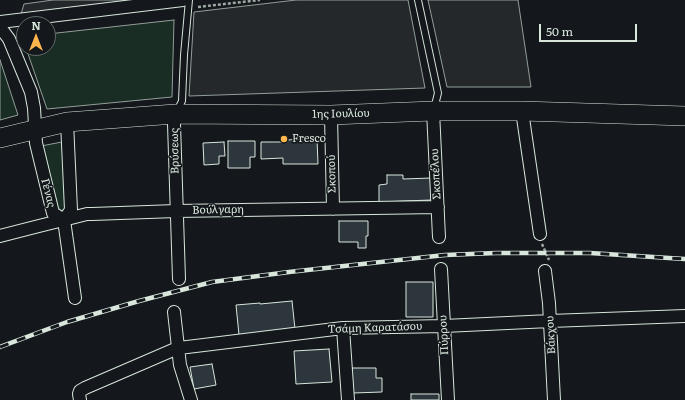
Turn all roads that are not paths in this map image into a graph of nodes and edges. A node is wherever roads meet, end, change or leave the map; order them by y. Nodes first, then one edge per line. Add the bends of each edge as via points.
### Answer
1 (183, 0) edge
2 (188, 0) edge
3 (418, 0) edge
4 (0, 22) edge
5 (0, 27) edge
6 (433, 111) junction
7 (522, 111) junction
8 (175, 114) junction
9 (331, 115) junction
10 (685, 116) edge
11 (67, 122) junction
12 (35, 129) junction
13 (0, 138) edge
14 (438, 208) junction
15 (333, 209) junction
16 (176, 211) junction
17 (64, 220) junction
18 (540, 234) road end
19 (0, 236) edge
20 (439, 237) dead end
21 (441, 269) dead end
22 (545, 271) road end
23 (179, 279) dead end
24 (75, 298) dead end
25 (174, 312) dead end
26 (685, 316) edge
27 (550, 321) junction
28 (444, 326) junction
29 (343, 328) junction
30 (178, 348) junction
31 (79, 398) edge
32 (191, 400) edge
33 (348, 400) edge
34 (448, 400) edge
35 (554, 400) edge

1 - 4 street
2 - 8 lane, Βρύσεως via 182,101
3 - 6 lane via 438,93
5 - 12 street, Γένας via 9,39 31,92
6 - 7 main road, 1ης Ιουλίου
6 - 9 main road, 1ης Ιουλίου
6 - 14 street, Σκοπέλου
7 - 10 main road, 1ης Ιουλίου
7 - 18 street
8 - 9 main road, 1ης Ιουλίου
8 - 11 main road, 1ης Ιουλίου
8 - 16 street, Βρύσεως
9 - 15 street, Σκοπού
11 - 12 main road, 1ης Ιουλίου
11 - 17 street via 71,210
12 - 13 main road, 1ης Ιουλίου
12 - 17 street, Γένας via 37,149 53,213
14 - 15 street, Βούλγαρη
14 - 20 street, Σκοπέλου
15 - 16 street, Βούλγαρη
16 - 17 street, Βούλγαρη via 87,214
16 - 23 street, Βρύσεως
17 - 19 street, Βούλγαρη
17 - 24 street, Γένας
21 - 28 street, Πύρρου
22 - 27 street, Βάκχου
25 - 30 street
26 - 27 street, Τσάμη Καρατάσου
27 - 28 street, Τσάμη Καρατάσου
27 - 35 street, Βάκχου
28 - 29 street, Τσάμη Καρατάσου
28 - 34 street, Πύρρου
29 - 30 street, Τσάμη Καρατάσου
29 - 33 street
30 - 31 street, Τσάμη Καρατάσου via 85,388 80,391
30 - 32 street

